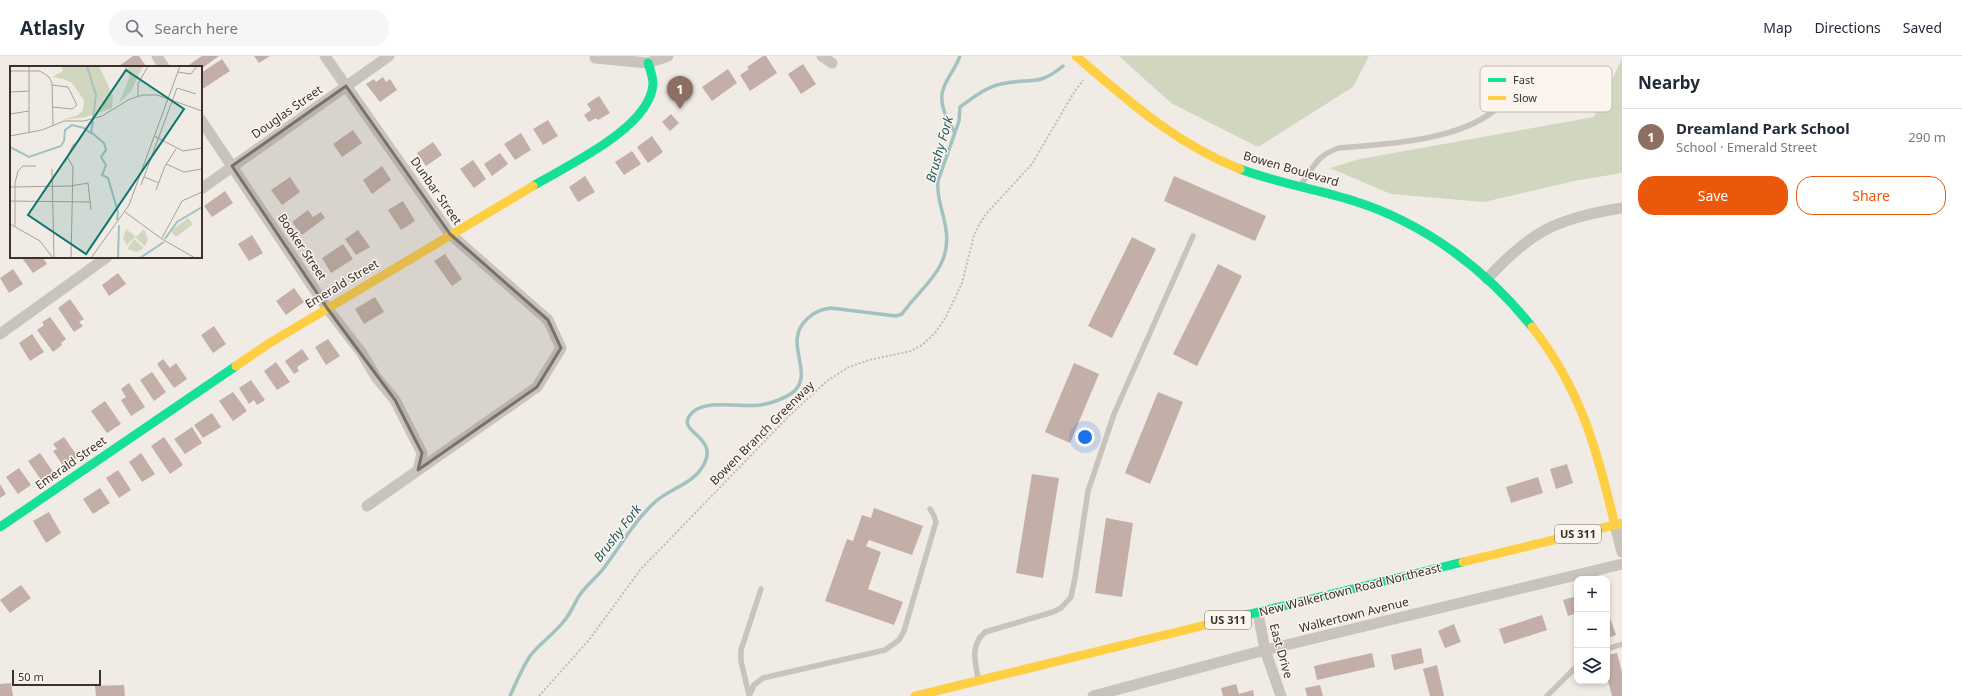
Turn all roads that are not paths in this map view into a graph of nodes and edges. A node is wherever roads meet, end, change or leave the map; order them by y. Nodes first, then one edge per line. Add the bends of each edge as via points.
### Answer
1 (157, 56) edge
2 (325, 56) edge
3 (389, 56) edge
4 (668, 56) edge
5 (822, 56) edge
6 (1076, 56) edge
7 (595, 58) dead end
8 (648, 62) junction
9 (832, 63) dead end
10 (163, 66) edge
11 (346, 86) junction
12 (1491, 112) edge
13 (202, 121) edge
14 (232, 166) junction
15 (1300, 187) junction
16 (202, 188) edge
17 (1622, 208) edge
18 (450, 234) junction
19 (1193, 236) dead end
20 (106, 258) edge
21 (1487, 279) junction
22 (327, 308) junction
23 (0, 334) edge
24 (418, 470) junction
25 (367, 506) dead end
26 (930, 509) dead end
27 (1619, 524) edge
28 (0, 527) edge
29 (1622, 552) edge
30 (1622, 564) edge
31 (761, 590) dead end
32 (1258, 613) junction
33 (1622, 644) edge
34 (1610, 649) edge
35 (1265, 650) junction
36 (1574, 669) edge
37 (978, 681) junction
38 (749, 696) edge
39 (915, 696) edge
40 (1093, 696) edge
41 (1281, 696) edge
42 (1547, 696) edge

1 - 10 street
2 - 11 street, Dunbar Street
3 - 11 street, Douglas Street
4 - 8 street
5 - 9 street
6 - 15 street, Bowen Boulevard via 1161,126 1195,148 1238,168
7 - 8 street
8 - 18 street, Emerald Street via 652,79 650,94 643,110 625,129 603,145
11 - 14 street, Douglas Street
11 - 18 street, Dunbar Street
12 - 15 lane via 1473,123 1431,137 1329,151 1319,157
13 - 14 street, Booker Street
14 - 16 street, Douglas Street
14 - 22 street, Booker Street
15 - 21 street, Bowen Boulevard via 1339,196 1388,214 1442,244
17 - 21 street via 1592,213 1550,226 1513,252
18 - 22 street, Emerald Street
18 - 24 street, Dunbar Street via 548,320 560,348 538,387
19 - 37 lane via 1114,414 1097,462 1088,491 1071,597 1061,608 1053,612 985,632 974,648
20 - 23 street
21 - 27 street, Bowen Boulevard via 1540,336 1568,382 1586,421
22 - 24 street, Booker Street via 361,352 376,378 395,400 422,453
22 - 28 street, Emerald Street via 222,374
24 - 25 street
26 - 38 lane via 936,522 904,631 899,640 885,650 763,678 754,685
27 - 29 street
27 - 32 street, New Walkertown Road Northeast / US 311
30 - 35 street, Walkertown Avenue
31 - 38 lane via 742,650 741,661
32 - 35 street, East Drive
32 - 37 street, New Walkertown Road Northeast / US 311
33 - 34 lane
35 - 40 street, Walkertown Avenue
35 - 41 street, East Drive
36 - 42 lane
37 - 39 street, New Walkertown Road Northeast / US 311

